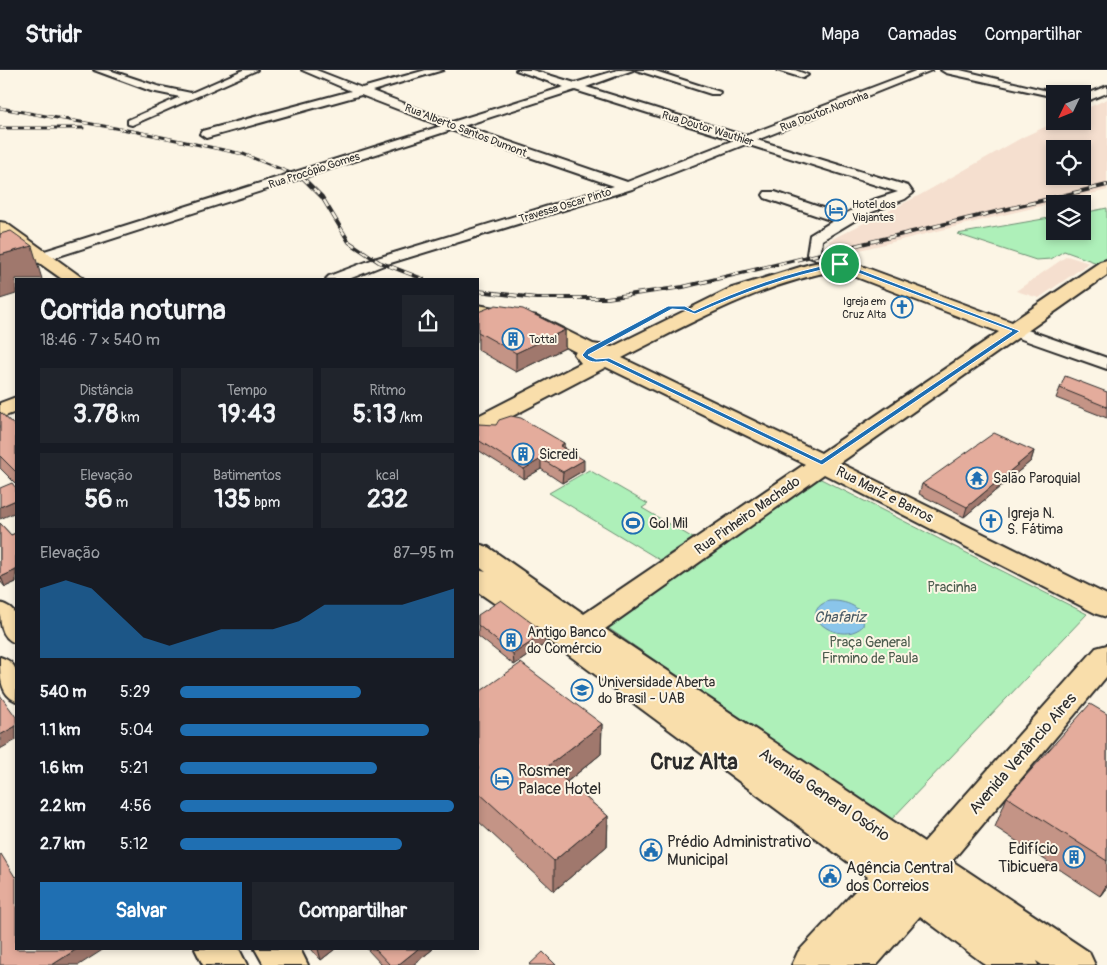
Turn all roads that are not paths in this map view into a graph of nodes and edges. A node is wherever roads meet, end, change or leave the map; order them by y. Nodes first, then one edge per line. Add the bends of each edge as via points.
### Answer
1 (99, 70) edge
2 (252, 70) edge
3 (307, 70) edge
4 (438, 70) edge
5 (522, 70) edge
6 (628, 70) edge
7 (641, 70) edge
8 (782, 70) edge
9 (927, 70) edge
10 (946, 70) edge
11 (803, 76) dead end
12 (574, 87) junction
13 (1107, 89) edge
14 (362, 90) junction
15 (716, 92) dead end
16 (1046, 92) edge
17 (191, 96) junction
18 (1091, 96) edge
19 (132, 122) dead end
20 (454, 126) junction
21 (206, 134) dead end
22 (748, 140) junction
23 (627, 186) junction
24 (900, 192) junction
25 (770, 195) dead end
26 (844, 220) junction
27 (876, 220) dead end
28 (0, 227) edge
29 (845, 237) dead end
30 (0, 241) edge
31 (815, 246) junction
32 (35, 260) junction
33 (840, 264) junction
34 (1107, 266) edge
35 (0, 270) edge
36 (50, 278) edge
37 (73, 278) edge
38 (337, 278) edge
39 (479, 311) edge
40 (1016, 331) junction
41 (598, 355) junction
42 (1107, 364) edge
43 (15, 404) edge
44 (479, 405) edge
45 (0, 411) edge
46 (479, 423) edge
47 (822, 463) junction
48 (479, 554) edge
49 (479, 580) edge
50 (1107, 607) edge
51 (0, 613) edge
52 (584, 629) junction
53 (15, 632) edge
54 (15, 633) edge
55 (0, 640) edge
56 (1107, 656) edge
57 (15, 659) edge
58 (0, 667) edge
59 (15, 688) edge
60 (918, 868) junction
61 (215, 950) edge
62 (275, 950) edge
63 (227, 965) edge
64 (288, 965) edge
65 (812, 965) edge
66 (851, 965) edge
67 (1018, 965) edge
68 (1075, 965) edge

1 - 17 street via 155,89
2 - 17 street
3 - 14 street, Rua Alberto Santos Dumont
4 - 14 street
5 - 12 street, Rua Doutor Wauthier
6 - 12 street, Rua Procópio Gomes
7 - 15 street
8 - 11 street
9 - 22 street, Rua Doutor Noronha
10 - 16 street
12 - 20 street, Rua Procópio Gomes
12 - 22 street, Rua Doutor Wauthier
13 - 18 street
14 - 20 street, Rua Alberto Santos Dumont
14 - 21 street
17 - 19 street
20 - 23 street, Rua Alberto Santos Dumont
20 - 32 street, Rua Procópio Gomes
22 - 23 street, Travessa Oscar Pinto
22 - 24 street, Rua Doutor Wauthier
23 - 38 street, Travessa Oscar Pinto
24 - 26 street
24 - 27 street via 899,204
25 - 26 street
26 - 31 street via 815,238
28 - 32 main road
29 - 31 street
30 - 32 main road
31 - 33 street via 814,254
32 - 35 street, Rua Procópio Gomes
32 - 36 main road
32 - 37 main road
33 - 40 main road
33 - 41 main road via 816,268 736,293
34 - 40 main road, Rua Pinheiro Machado
39 - 41 main road, Rua Mariz e Barros via 530,320
40 - 42 street
40 - 47 main road, Rua Pinheiro Machado
41 - 44 main road
41 - 46 main road
41 - 47 main road, Rua Mariz e Barros
43 - 45 main road
47 - 50 main road, Rua Mariz e Barros
47 - 52 main road, Rua Pinheiro Machado
48 - 52 main road, Avenida General Osório
49 - 60 main road, Avenida General Osório
51 - 53 main road
52 - 60 main road, Avenida General Osório
54 - 55 main road
56 - 60 main road, Avenida Venâncio Aires
57 - 58 main road
58 - 59 main road
60 - 65 main road, Avenida Venâncio Aires
60 - 66 main road, Avenida Venâncio Aires
60 - 67 main road, Avenida General Osório
60 - 68 main road, Avenida General Osório
61 - 63 main road
62 - 64 main road

